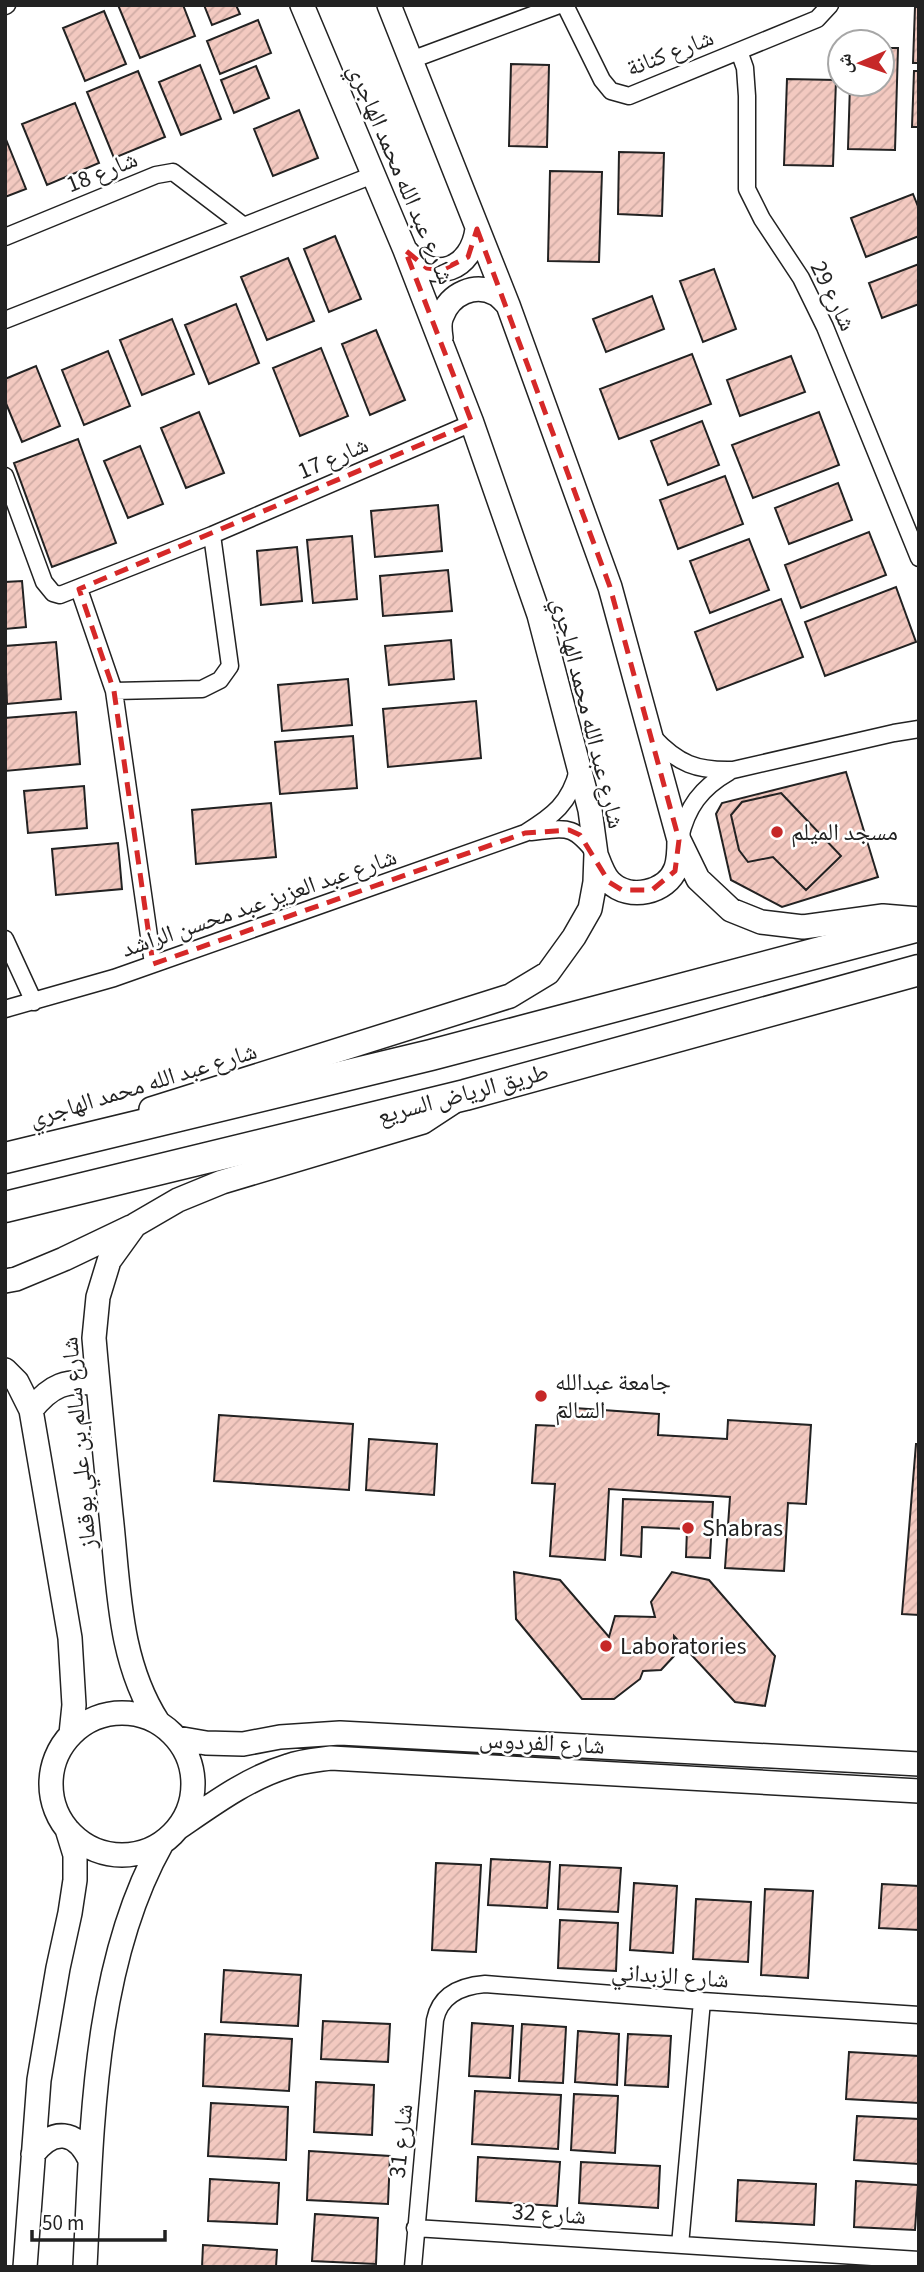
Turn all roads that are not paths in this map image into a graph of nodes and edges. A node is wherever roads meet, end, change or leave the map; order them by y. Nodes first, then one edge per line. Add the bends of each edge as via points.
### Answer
1 (302, 5) edge
2 (388, 5) edge
3 (559, 5) edge
4 (565, 5) edge
5 (830, 5) edge
6 (739, 51) junction
7 (411, 60) junction
8 (373, 175) junction
9 (244, 226) junction
10 (477, 229) junction
11 (5, 237) edge
12 (405, 250) junction
13 (508, 304) junction
14 (5, 320) edge
15 (440, 338) junction
16 (472, 423) junction
17 (5, 476) edge
18 (212, 535) junction
19 (919, 558) edge
20 (79, 589) junction
21 (114, 691) junction
22 (919, 729) edge
23 (652, 736) junction
24 (579, 765) junction
25 (733, 770) junction
26 (525, 833) junction
27 (679, 840) junction
28 (596, 855) junction
29 (919, 919) edge
30 (919, 926) edge
31 (5, 939) edge
32 (153, 964) junction
33 (919, 970) edge
34 (34, 1002) junction
35 (5, 1009) edge
36 (465, 1095) junction
37 (5, 1156) edge
38 (5, 1207) edge
39 (135, 1225) junction
40 (5, 1281) edge
41 (5, 1370) edge
42 (98, 1384) junction
43 (31, 1410) junction
44 (158, 1722) junction
45 (71, 1734) junction
46 (177, 1738) junction
47 (919, 1764) edge
48 (919, 1791) edge
49 (67, 1829) junction
50 (170, 1835) junction
51 (702, 2001) junction
52 (919, 2015) edge
53 (435, 2020) joint
54 (33, 2154) junction
55 (90, 2160) junction
56 (415, 2228) junction
57 (680, 2245) junction
58 (919, 2260) edge
59 (25, 2267) edge
60 (85, 2267) edge
61 (412, 2267) edge

1 - 8 main road, شارع عبد الله محمد الهاجري
2 - 7 main road, شارع عبد الله محمد الهاجري
3 - 7 street
4 - 6 street, شارع كنانة via 602,80 611,91 629,96
5 - 6 street, شارع كنانة via 817,19
6 - 19 street, شارع 29 via 747,96 747,189 825,327
7 - 10 main road, شارع عبد الله محمد الهاجري
8 - 9 street
8 - 12 main road, شارع عبد الله محمد الهاجري
9 - 11 street, شارع 18 via 173,172 156,174
9 - 14 street
10 - 12 main road via 468,257 456,266 428,268
10 - 13 main road, شارع عبد الله محمد الهاجري
12 - 15 main road, شارع عبد الله محمد الهاجري
13 - 15 main road via 482,289 466,291 450,301 440,318
13 - 23 main road, شارع عبد الله محمد الهاجري via 610,587
15 - 16 main road, شارع عبد الله محمد الهاجري
16 - 18 street, شارع 17
16 - 24 main road, شارع عبد الله محمد الهاجري via 539,615
17 - 20 street via 48,589 61,595
18 - 20 street, شارع 17
18 - 21 street via 230,666 220,680 202,689
20 - 21 street
21 - 32 street
22 - 25 street
23 - 25 street via 667,753 687,765 709,771
23 - 27 main road, شارع عبد الله محمد الهاجري
24 - 26 street, شارع عبد العزيز عبد محسن الراشد via 573,788 561,807
24 - 28 main road, شارع عبد الله محمد الهاجري
25 - 27 street via 712,781 696,798 684,818
26 - 28 street, شارع عبد العزيز عبد محسن الراشد via 569,830 580,835
26 - 32 street, شارع عبد العزيز عبد محسن الراشد
27 - 28 main road via 675,871 666,883 637,893 609,882
27 - 29 main road, شارع عبد الله محمد الهاجري via 698,879 731,910 761,922 803,927 883,916
28 - 37 main road, شارع عبد الله محمد الهاجري via 590,909 575,937 548,973 510,996
30 - 37 highway, طريق الرياض السريع via 431,1055
31 - 34 street
32 - 34 street, شارع عبد العزيز عبد محسن الراشد
33 - 36 highway, طريق الرياض السريع
34 - 35 street, شارع عبد العزيز عبد محسن الراشد
36 - 38 highway, طريق الرياض السريع
36 - 39 main road, شارع سالم بن علي بوقماز via 423,1122 222,1182
39 - 40 main road
39 - 42 main road, شارع سالم بن علي بوقماز via 109,1261 98,1297 93,1338
41 - 43 main road, شارع سالم بن علي بوقماز via 17,1382
42 - 43 main road via 60,1385 43,1395
42 - 44 main road, شارع سالم بن علي بوقماز via 120,1611 132,1670
43 - 45 main road, شارع سالم بن علي بوقماز via 70,1638
44 - 45 main road via 113,1713
44 - 46 main road
45 - 49 main road via 57,1756 52,1777 53,1800
46 - 47 main road, شارع الفردوس via 243,1744 340,1733
46 - 50 main road via 186,1752 193,1783 189,1806
48 - 50 main road, شارع الفردوس via 331,1758 288,1766 253,1781
49 - 50 main road via 87,1846 111,1854 138,1853
49 - 54 main road via 75,1855 75,1880 39,2080
50 - 55 main road via 140,1885 118,1956 102,2037
51 - 52 street, شارع الزبداني
51 - 53 street, شارع الزبداني via 477,1984 453,1992 440,2005
51 - 57 street
53 - 56 street, شارع 31
54 - 55 main road via 42,2142 56,2135 71,2137 84,2146
54 - 59 main road
55 - 60 main road
56 - 57 street, شارع 32
56 - 61 street, شارع 31
57 - 58 street, شارع 32

